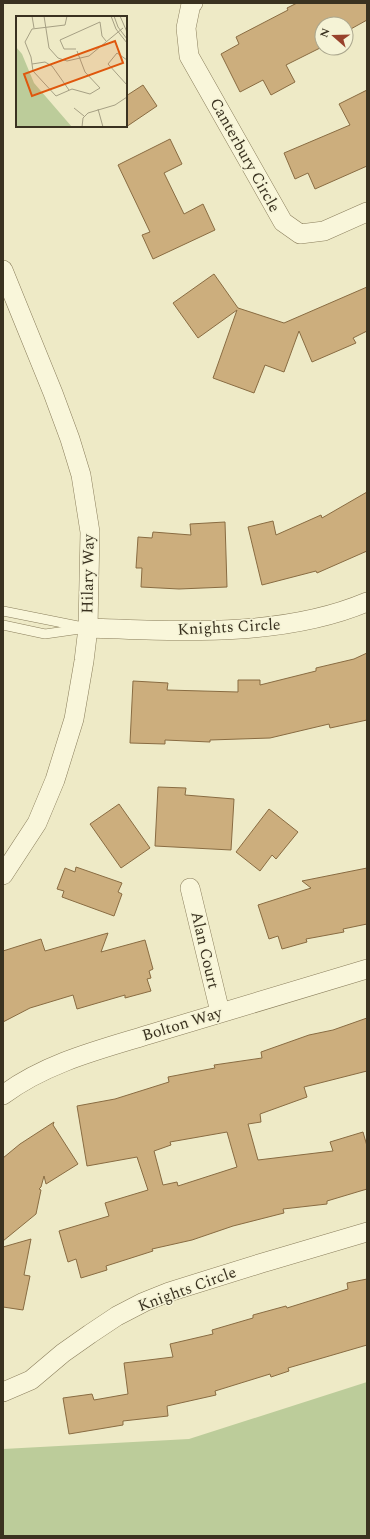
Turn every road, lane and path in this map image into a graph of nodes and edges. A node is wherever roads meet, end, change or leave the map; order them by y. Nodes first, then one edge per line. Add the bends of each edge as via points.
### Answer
1 (193, 3) edge
2 (367, 212) edge
3 (3, 270) edge
4 (367, 602) edge
5 (3, 611) edge
6 (3, 625) edge
7 (88, 628) junction
8 (3, 876) edge
9 (190, 888) dead end
10 (367, 969) edge
11 (220, 1012) junction
12 (3, 1096) edge
13 (367, 1232) edge
14 (3, 1392) edge

1 - 2 street, Canterbury Circle via 186,28 189,56 282,222 300,234 324,231
3 - 7 street, Hilary Way via 53,393 81,475 90,532
4 - 7 street, Knights Circle via 349,610 296,623 210,631
5 - 7 lane
6 - 7 lane via 45,634
7 - 8 street, Hilary Way via 74,719 55,780 37,823
9 - 11 street, Alan Court
10 - 11 street, Bolton Way
11 - 12 street, Bolton Way via 70,1059 21,1082
13 - 14 street, Knights Circle via 262,1262 144,1302 90,1334 31,1380

